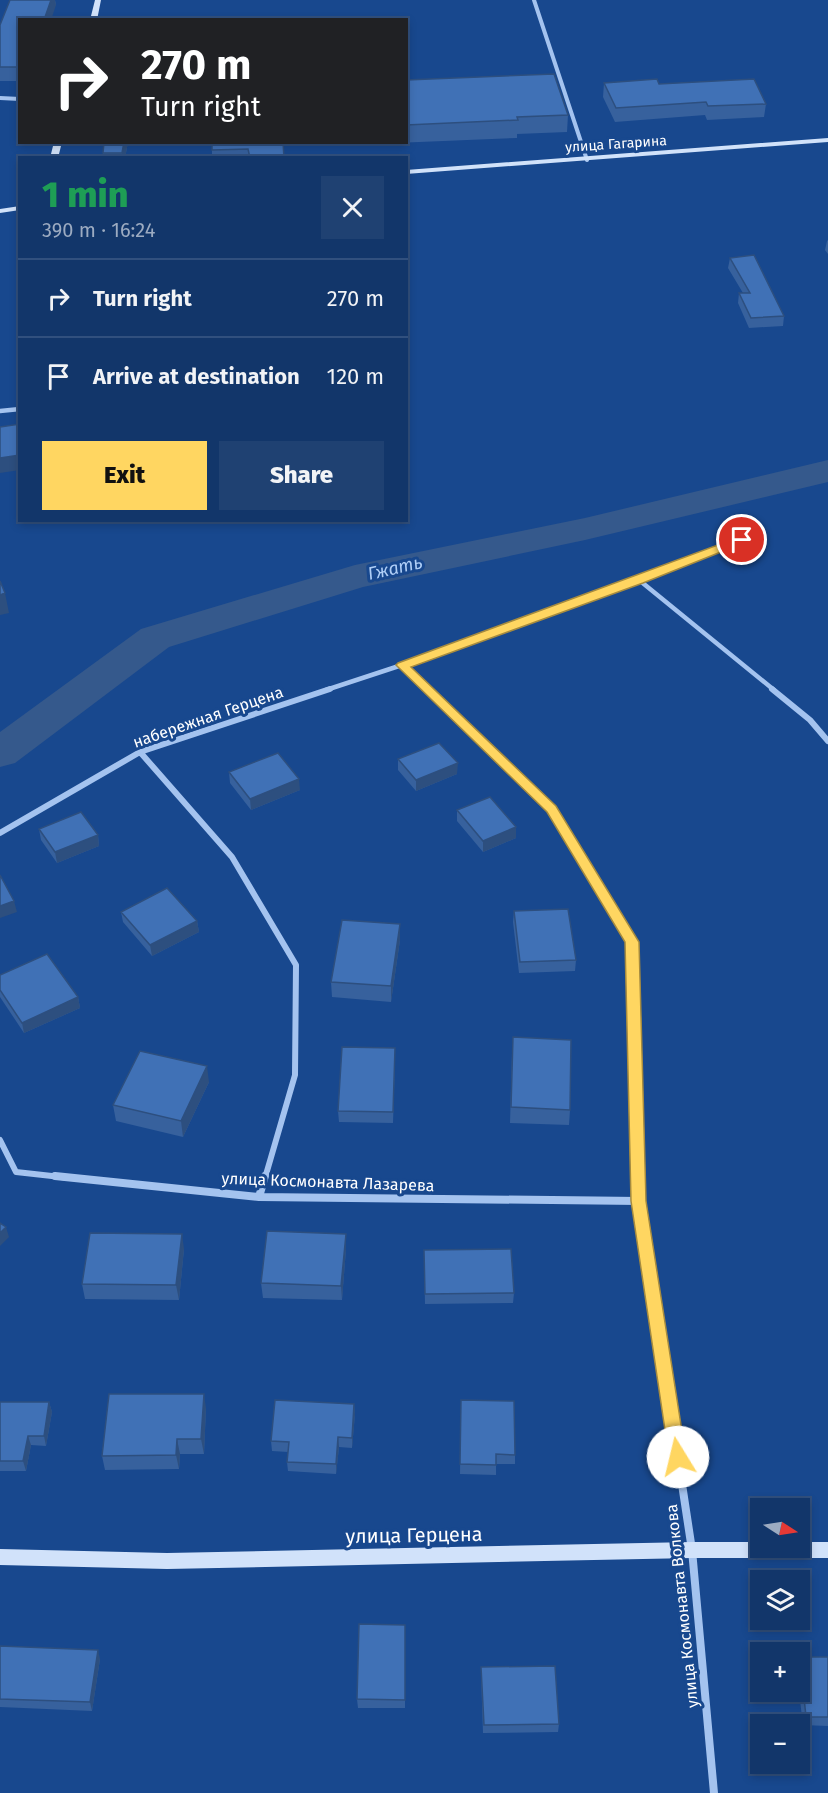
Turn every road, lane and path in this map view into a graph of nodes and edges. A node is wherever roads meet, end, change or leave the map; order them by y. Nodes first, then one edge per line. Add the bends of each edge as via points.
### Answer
1 (98, 0) edge
2 (534, 0) edge
3 (94, 18) edge
4 (0, 98) edge
5 (18, 99) edge
6 (828, 140) edge
7 (587, 160) junction
8 (408, 172) edge
9 (18, 207) edge
10 (0, 211) edge
11 (18, 409) edge
12 (0, 411) edge
13 (763, 532) dead end
14 (639, 580) junction
15 (402, 665) junction
16 (828, 741) edge
17 (140, 752) junction
18 (0, 833) edge
19 (0, 1140) edge
20 (259, 1197) junction
21 (639, 1201) junction
22 (692, 1550) junction
23 (828, 1550) edge
24 (0, 1557) edge
25 (714, 1793) edge

1 - 3 main road
2 - 7 street
4 - 5 street
6 - 7 main road, улица Гагарина
7 - 8 main road, улица Гагарина
9 - 10 main road
11 - 12 street
13 - 14 street
14 - 15 street
14 - 16 street via 810,720
15 - 17 street, набережная Герцена
15 - 21 street, улица Космонавта Волкова via 552,809 632,942
17 - 18 street, набережная Герцена
17 - 20 street via 232,857 296,965 295,1075
19 - 20 street, улица Космонавта Лазарева via 16,1172
20 - 21 street, улица Космонавта Лазарева
21 - 22 street, улица Космонавта Волкова
22 - 23 main road, улица Герцена
22 - 24 main road, улица Герцена via 167,1561
22 - 25 street, улица Космонавта Волкова

